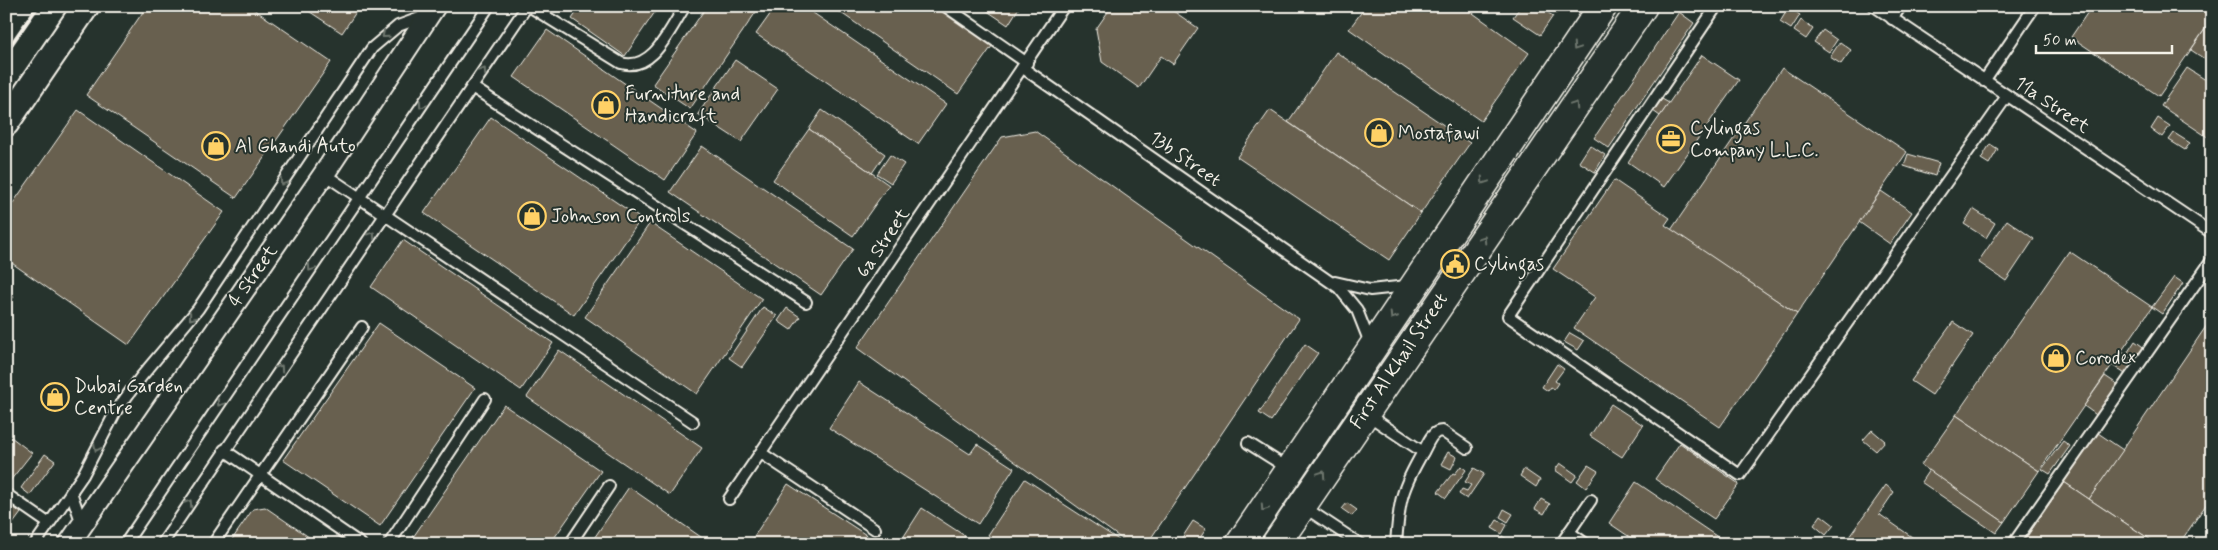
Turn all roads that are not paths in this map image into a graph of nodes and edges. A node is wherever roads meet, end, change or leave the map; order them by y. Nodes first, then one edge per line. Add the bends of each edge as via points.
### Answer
1 (86, 6) edge
2 (488, 6) edge
3 (528, 6) edge
4 (685, 6) edge
5 (945, 6) edge
6 (1064, 6) edge
7 (1603, 6) edge
8 (1643, 6) edge
9 (1874, 6) edge
10 (1901, 6) edge
11 (2034, 6) edge
12 (1714, 10) dead end
13 (432, 11) edge
14 (1892, 19) junction
15 (1025, 65) junction
16 (1984, 81) junction
17 (472, 87) junction
18 (2007, 96) junction
19 (6, 123) edge
20 (324, 174) junction
21 (359, 198) junction
22 (386, 216) junction
23 (2212, 232) edge
24 (2212, 260) edge
25 (1327, 279) junction
26 (1413, 285) junction
27 (806, 302) dead end
28 (362, 327) dead end
29 (1371, 351) junction
30 (485, 399) dead end
31 (1364, 412) junction
32 (693, 422) dead end
33 (1248, 442) dead end
34 (1467, 448) dead end
35 (224, 450) junction
36 (1423, 452) junction
37 (761, 453) junction
38 (1290, 470) junction
39 (260, 475) junction
40 (609, 486) dead end
41 (72, 492) junction
42 (6, 494) edge
43 (730, 499) dead end
44 (1591, 500) dead end
45 (1301, 505) junction
46 (48, 523) junction
47 (82, 524) junction
48 (875, 529) dead end
49 (1569, 532) junction
50 (35, 544) edge
51 (69, 544) edge
52 (125, 544) edge
53 (162, 544) edge
54 (213, 544) edge
55 (361, 544) edge
56 (389, 544) edge
57 (570, 544) edge
58 (1240, 544) edge
59 (1276, 544) edge
60 (1360, 544) edge
61 (1396, 544) edge
62 (1561, 544) edge
63 (1586, 544) edge
64 (2014, 544) edge

1 - 19 street
2 -> 21 lane
3 - 4 lane via 628,65 650,58
17 -> 3 lane
5 - 15 lane, 13b Street
6 - 15 lane, 6a Street
7 -> 26 main road, First Al Khail Street
31 -> 8 main road, First Al Khail Street
9 - 14 lane, 11a Street
10 - 14 lane
11 - 16 lane
12 - 18 lane via 1508,316 1740,475
13 - 20 street, 4 Street
13 -> 41 lane via 398,26 372,48 198,309 116,411
14 - 16 lane, 11a Street
15 - 25 lane, 13b Street
15 - 37 lane, 6a Street
16 - 18 lane, 11a Street
17 - 22 lane
17 - 27 lane
18 - 23 lane, 11a Street
20 - 21 lane
20 - 47 street, 4 Street
21 - 22 lane
21 -> 52 lane
22 - 32 lane
35 -> 22 lane
24 - 64 lane
25 - 26 lane, 13b Street via 1370,290
25 - 29 lane, 13b Street via 1357,310
26 -> 29 main road, First Al Khail Street
28 - 39 lane
29 - 38 main road, First Al Khail Street
30 - 56 lane
31 - 36 lane
45 -> 31 main road, First Al Khail Street
33 - 38 lane
34 - 36 lane via 1446,432 1438,431 1432,435
35 - 39 lane
53 -> 35 lane
36 - 61 lane via 1402,493
37 - 43 lane, 6a Street
37 - 48 lane
38 -> 58 main road, First Al Khail Street
39 - 54 lane
39 - 55 lane
40 - 57 lane
41 - 46 lane
41 - 47 lane
42 - 46 lane
44 - 49 lane
45 - 59 main road, First Al Khail Street
45 - 60 lane
46 - 50 lane
47 - 51 street, 4 Street
49 - 62 lane
49 - 63 lane

